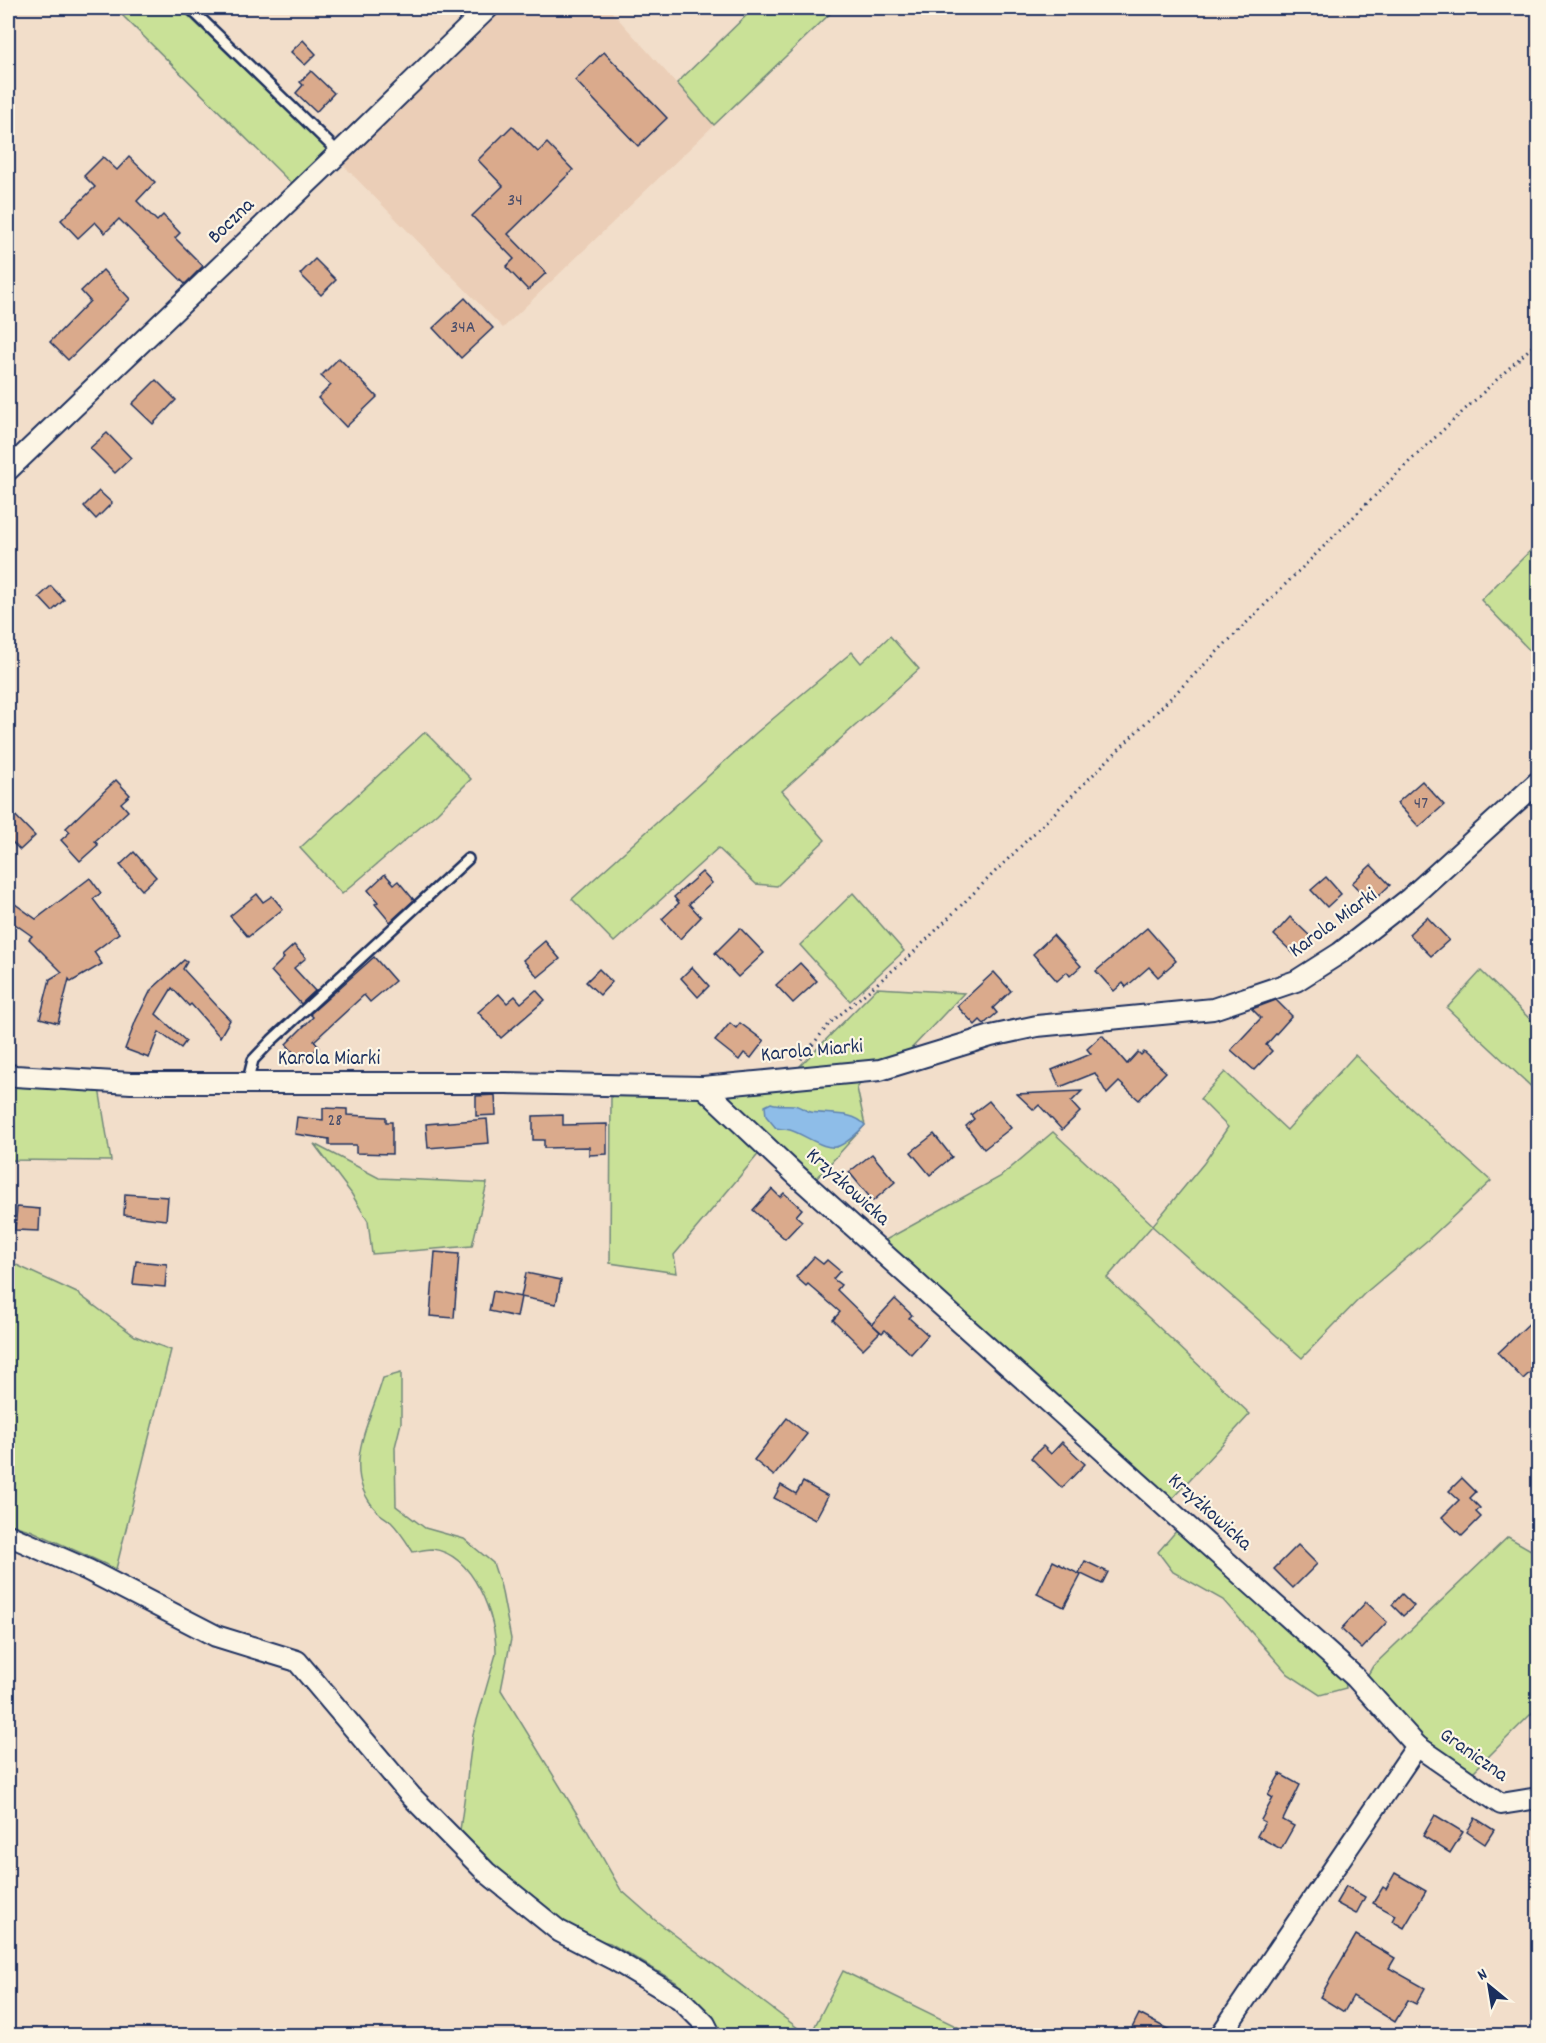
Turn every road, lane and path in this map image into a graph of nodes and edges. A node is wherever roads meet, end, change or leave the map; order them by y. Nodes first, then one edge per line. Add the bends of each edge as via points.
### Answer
1 (190, 8) edge
2 (488, 8) edge
3 (339, 153) junction
4 (1539, 341) edge
5 (8, 470) edge
6 (1539, 782) edge
7 (468, 859) dead end
8 (8, 1074) edge
9 (784, 1079) junction
10 (248, 1084) junction
11 (703, 1087) junction
12 (8, 1535) edge
13 (1417, 1746) junction
14 (1539, 1798) edge
15 (711, 2036) edge
16 (1220, 2036) edge

1 - 3 lane
2 - 3 street, Boczna
3 - 5 street, Boczna
4 - 9 path via 1401,470 911,955 830,1023
6 - 9 street, Karola Miarki via 1410,898 1340,953 1296,981 1213,1009 1037,1026 992,1035 880,1070
7 - 10 lane via 272,1040 254,1060
8 - 10 street, Karola Miarki via 131,1083
9 - 11 street, Karola Miarki
10 - 11 street, Karola Miarki
11 - 13 street, Krzyżkowicka via 1355,1677
12 - 15 street via 88,1570 216,1636 297,1661 411,1796 486,1872 559,1931 680,1999 705,2024
13 - 14 street, Graniczna via 1501,1803
13 - 16 street

